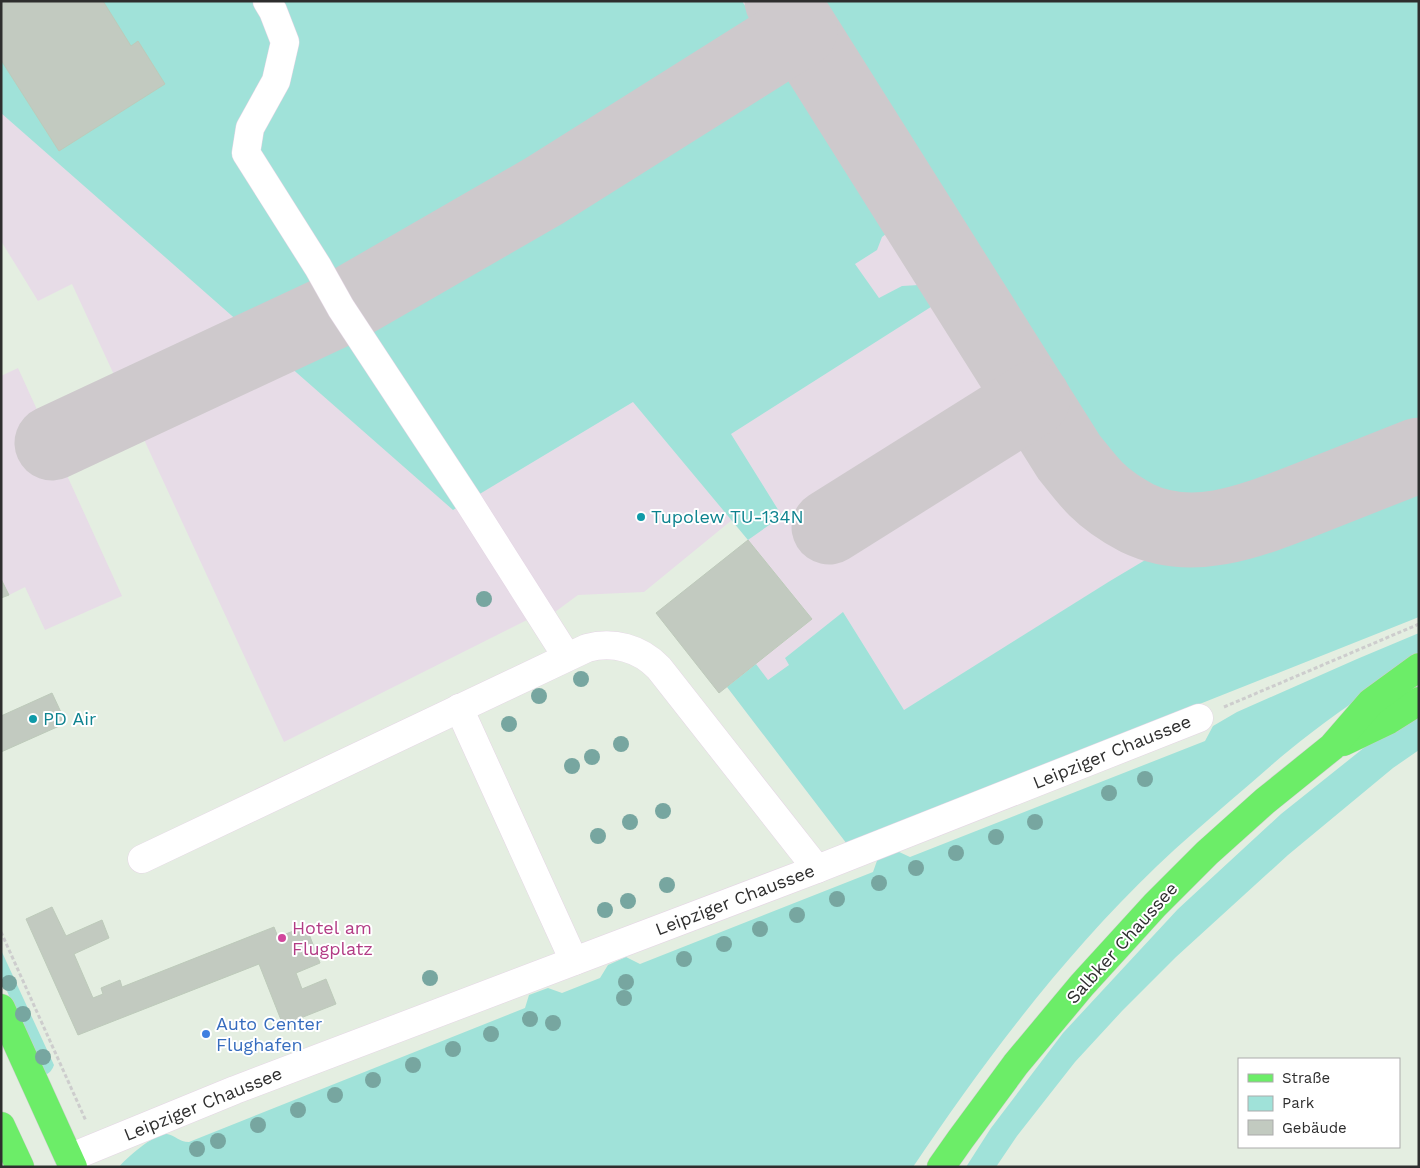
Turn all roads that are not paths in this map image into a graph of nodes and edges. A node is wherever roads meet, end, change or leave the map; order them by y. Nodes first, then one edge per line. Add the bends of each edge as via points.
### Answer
1 (267, 1) edge
2 (567, 657) junction
3 (1419, 667) edge
4 (1419, 701) edge
5 (459, 708) junction
6 (1199, 718) road end
7 (1332, 747) junction
8 (142, 859) dead end
9 (817, 869) junction
10 (574, 961) junction
11 (1, 1008) edge
12 (1, 1126) edge
13 (63, 1164) edge
14 (20, 1167) edge
15 (941, 1167) edge

1 - 2 street via 285,42 276,81 250,128 246,153 341,308
2 - 5 street
2 - 9 street via 586,648 613,645 634,650 654,662
3 - 7 main road, Salbker Chaussee via 1371,702
4 - 7 main road, Salbker Chaussee via 1389,720
5 - 8 street
5 - 10 street
6 - 9 street, Leipziger Chaussee
7 - 15 main road, Salbker Chaussee via 1208,852 1155,904 1016,1064
9 - 10 street, Leipziger Chaussee
10 - 13 street, Leipziger Chaussee via 235,1090
11 - 13 main road
12 - 14 main road

